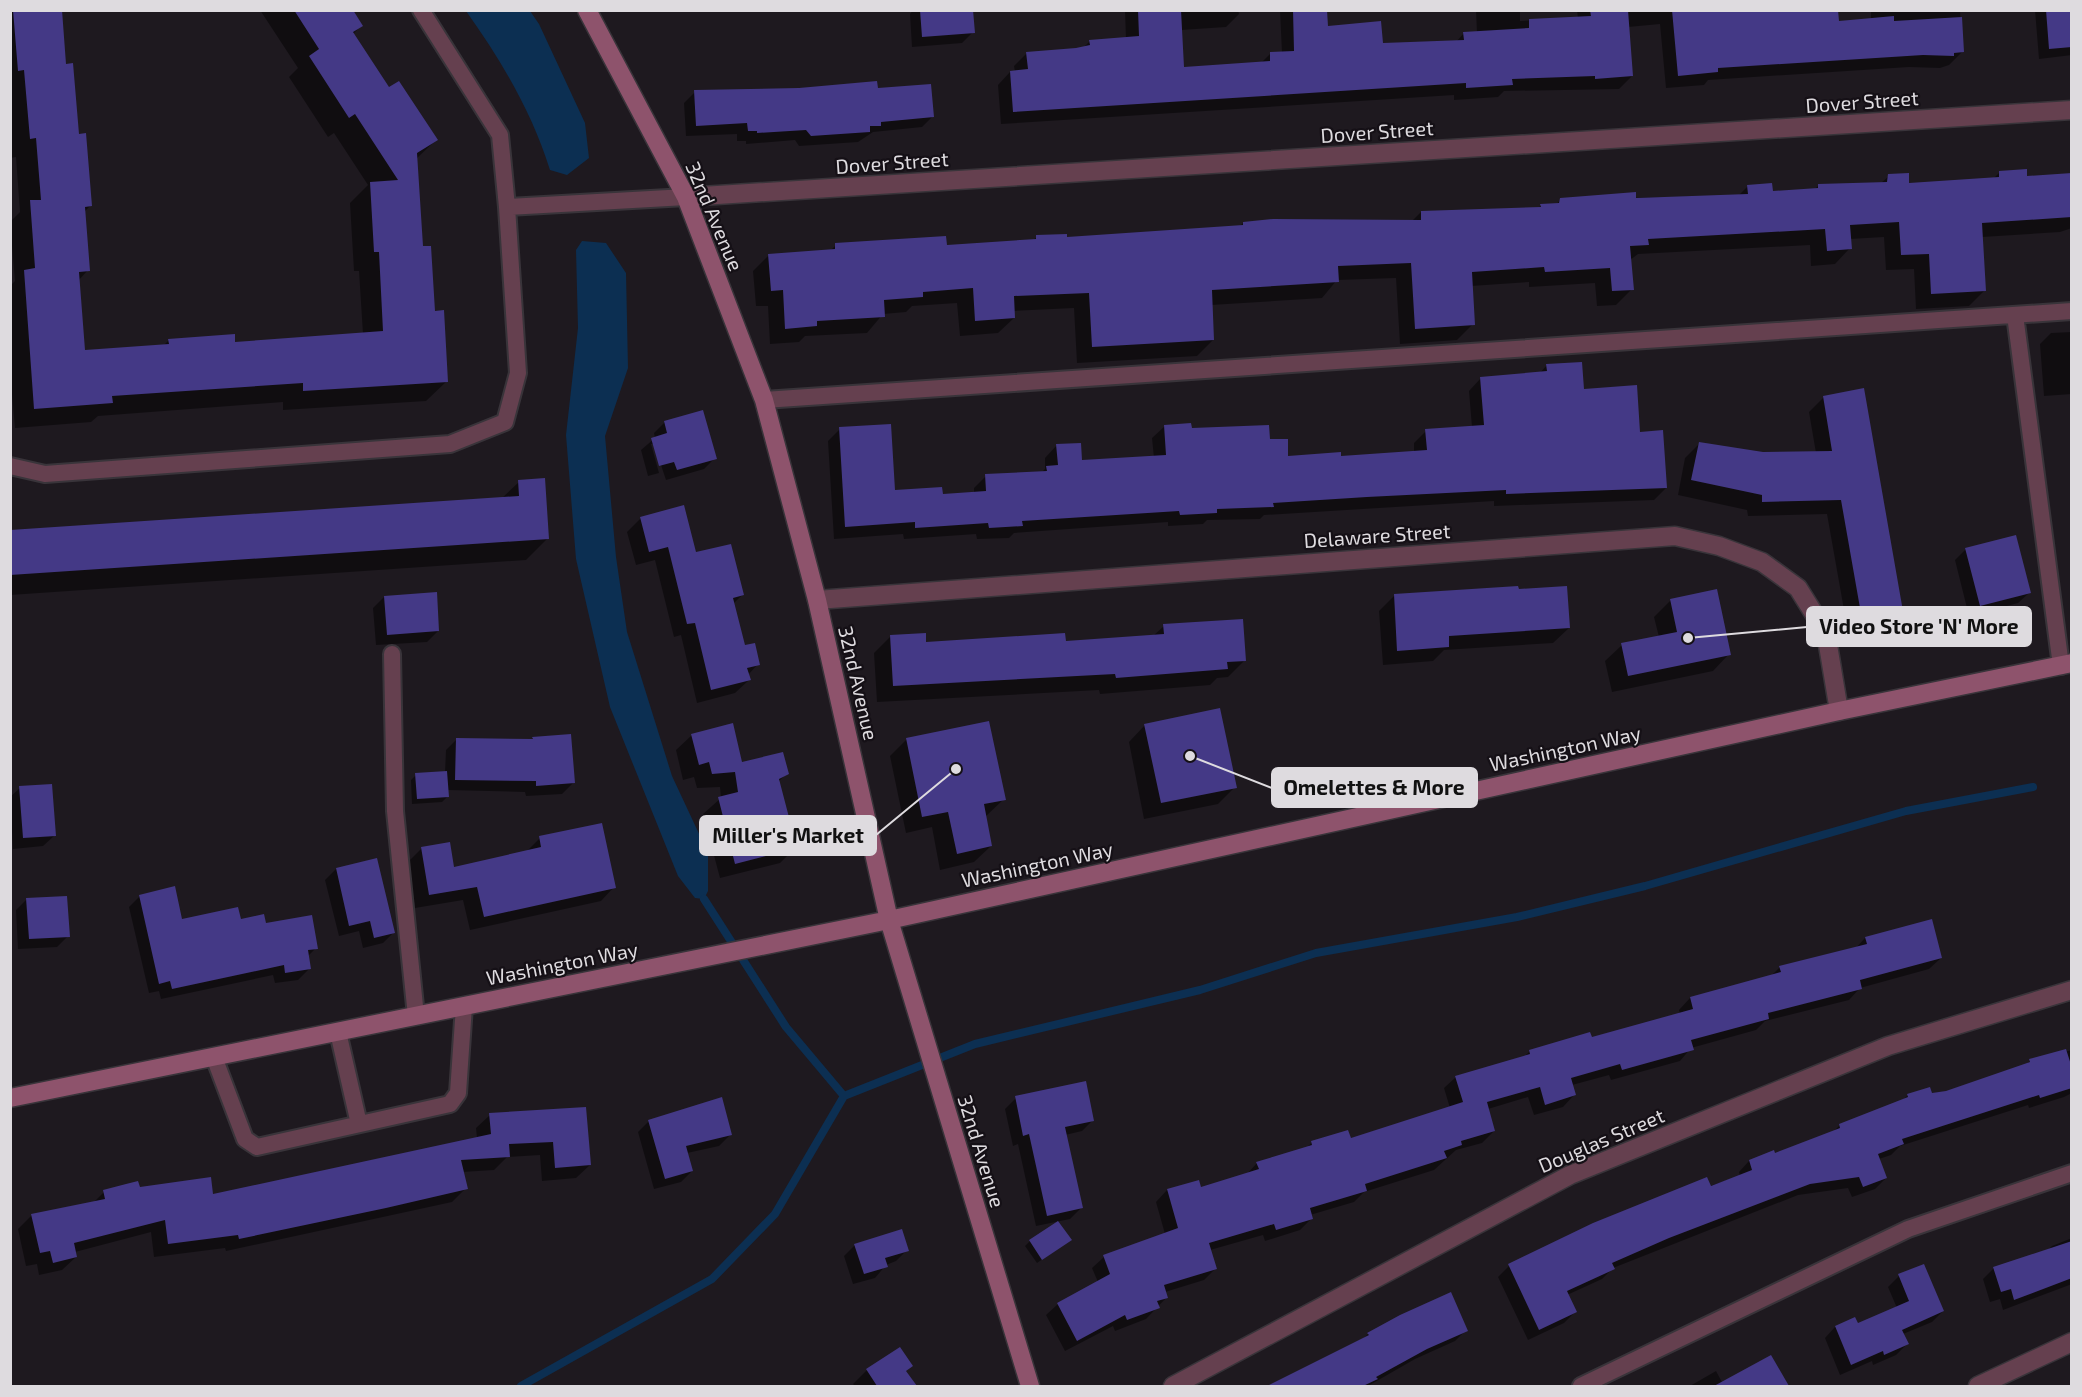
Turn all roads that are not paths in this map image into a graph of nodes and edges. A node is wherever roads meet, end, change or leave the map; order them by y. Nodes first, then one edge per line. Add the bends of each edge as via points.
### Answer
1 (421, 10) edge
2 (587, 10) edge
3 (2072, 110) edge
4 (686, 197) junction
5 (507, 207) junction
6 (2072, 311) edge
7 (2015, 315) junction
8 (764, 400) junction
9 (10, 466) edge
10 (817, 600) junction
11 (392, 654) dead end
12 (2066, 664) edge
13 (1839, 711) junction
14 (889, 920) junction
15 (2072, 990) edge
16 (464, 1006) junction
17 (416, 1016) junction
18 (338, 1032) junction
19 (214, 1057) junction
20 (10, 1098) edge
21 (359, 1124) junction
22 (2072, 1173) edge
23 (2072, 1342) edge
24 (1030, 1386) edge
25 (1173, 1386) edge
26 (1581, 1386) edge
27 (1978, 1386) edge

1 - 5 lane via 500,135
2 - 4 main road, 32nd Avenue
3 - 4 street, Dover Street
4 - 5 lane
4 - 8 main road, 32nd Avenue
5 - 9 lane via 518,373 505,422 450,444 45,474
6 - 7 lane
7 - 8 lane
7 - 12 lane
8 - 10 main road, 32nd Avenue
10 - 13 street, Delaware Street via 1675,536 1719,546 1762,562 1798,588 1826,633
10 - 14 main road, 32nd Avenue
11 - 17 lane via 395,811
12 - 13 main road, Washington Way
13 - 14 main road, Washington Way
14 - 16 main road, Washington Way
14 - 24 main road, 32nd Avenue
15 - 25 street, Douglas Street via 1888,1046 1570,1175
16 - 17 main road, Washington Way
16 - 21 lane via 458,1093 450,1104
17 - 18 main road, Washington Way
18 - 19 main road, Washington Way
18 - 21 lane
19 - 20 main road, Washington Way
19 - 21 lane via 245,1139 257,1148
22 - 26 lane via 1908,1229
23 - 27 street

